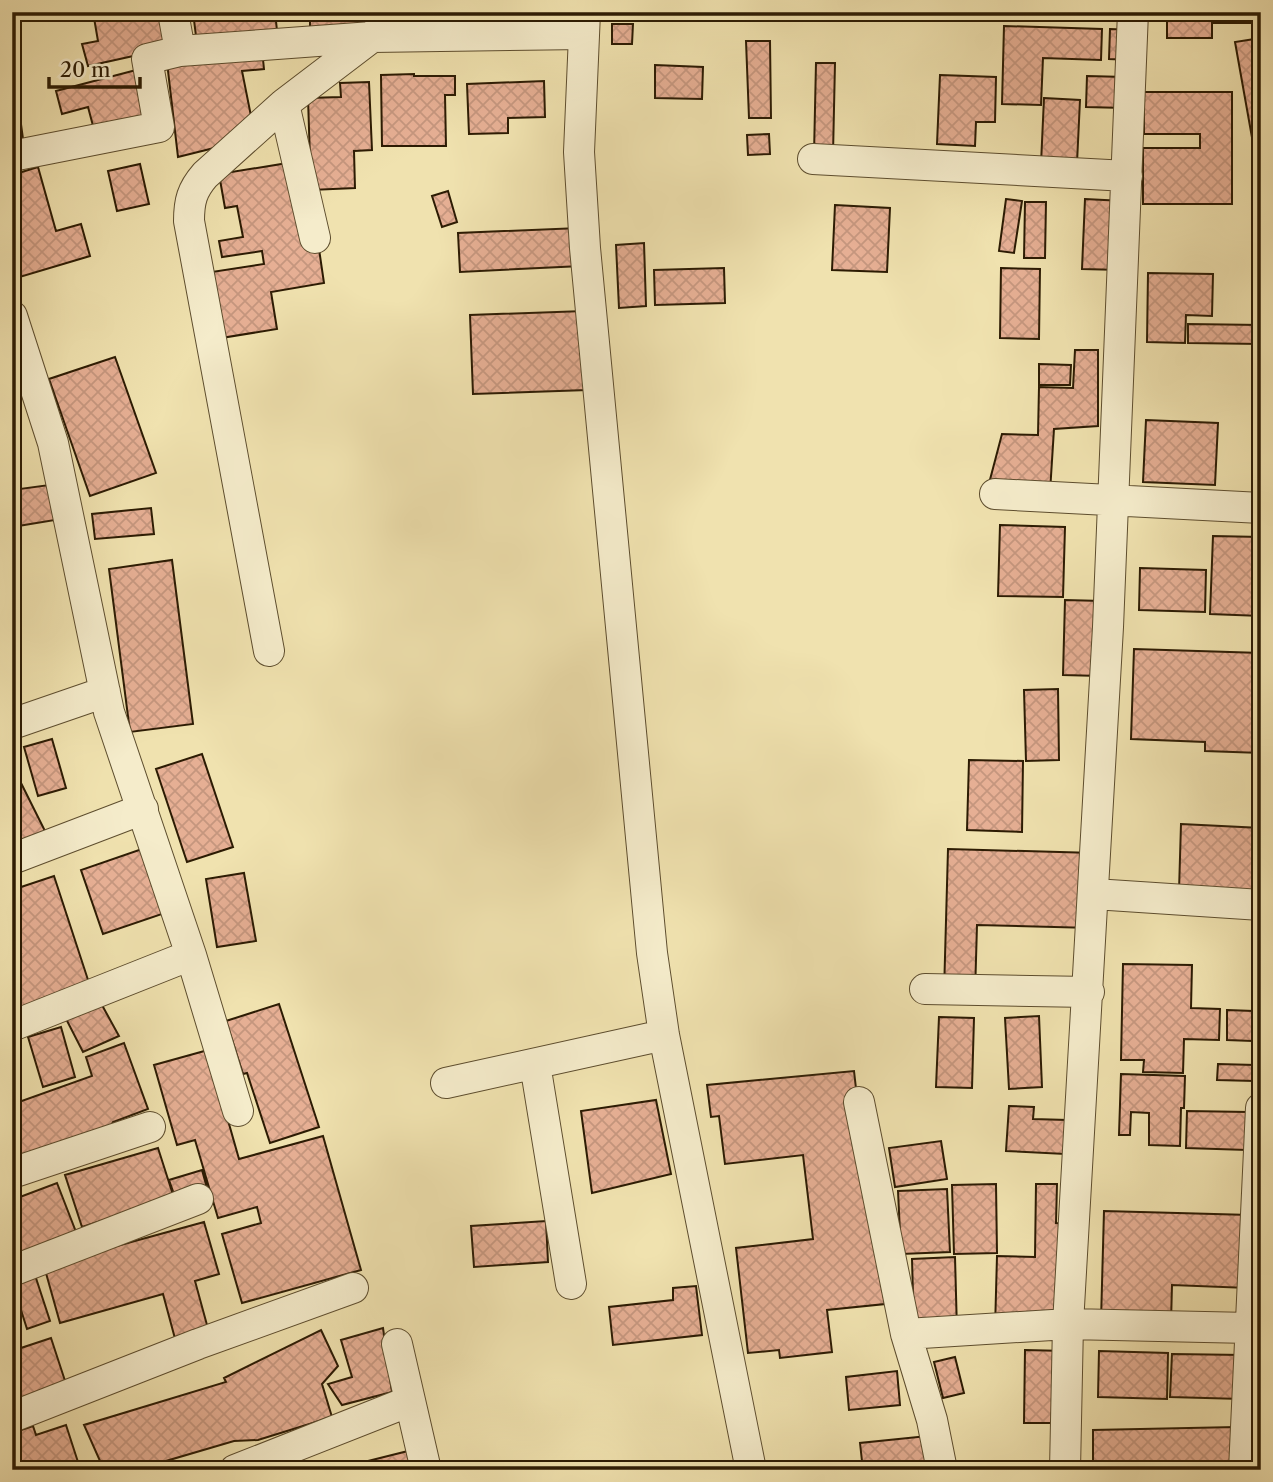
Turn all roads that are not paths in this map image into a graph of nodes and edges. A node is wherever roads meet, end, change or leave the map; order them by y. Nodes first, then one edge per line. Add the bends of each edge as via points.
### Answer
1 (173, 12) edge
2 (396, 12) edge
3 (1133, 12) edge
4 (584, 23) edge
5 (372, 37) junction
6 (180, 51) junction
7 (284, 104) junction
8 (12, 156) edge
9 (813, 159) dead end
10 (1126, 176) junction
11 (315, 238) dead end
12 (12, 316) edge
13 (995, 494) dead end
14 (1114, 500) junction
15 (1261, 508) edge
16 (269, 650) dead end
17 (105, 692) junction
18 (12, 724) edge
19 (143, 809) junction
20 (12, 859) edge
21 (1094, 894) junction
22 (1261, 905) edge
23 (191, 955) junction
24 (925, 989) dead end
25 (1089, 992) junction
26 (12, 1026) edge
27 (664, 1035) junction
28 (535, 1064) junction
29 (446, 1083) dead end
30 (859, 1102) dead end
31 (1261, 1108) edge
32 (238, 1111) dead end
33 (150, 1127) dead end
34 (12, 1173) edge
35 (198, 1199) dead end
36 (12, 1271) edge
37 (571, 1284) dead end
38 (353, 1288) dead end
39 (1254, 1314) edge
40 (1068, 1324) junction
41 (906, 1334) junction
42 (397, 1344) dead end
43 (410, 1401) junction
44 (12, 1418) edge
45 (1250, 1469) edge
46 (235, 1470) edge
47 (426, 1470) edge
48 (751, 1470) edge
49 (942, 1470) edge
50 (1065, 1470) edge

1 - 6 street
2 - 5 street
3 - 10 street
4 - 5 street
4 - 27 street via 579,152 585,248 652,953
5 - 6 street
5 - 7 street
6 - 8 street via 147,59 159,127
7 - 11 street
7 - 16 street via 193,188 189,212
9 - 10 street
10 - 14 street
12 - 17 street via 53,443
13 - 14 street
14 - 15 street
14 - 21 street
17 - 18 street
17 - 19 street
19 - 20 street
19 - 23 street
21 - 22 street
21 - 25 street
23 - 26 street
23 - 32 street
24 - 25 street
25 - 40 street
27 - 28 street
27 - 48 street
28 - 29 street
28 - 37 street
30 - 41 street
31 - 39 street
33 - 34 street
35 - 36 street
38 - 44 street
39 - 40 street
39 - 45 street
40 - 41 street
40 - 50 street
41 - 49 street
42 - 43 street
43 - 46 street
43 - 47 street

